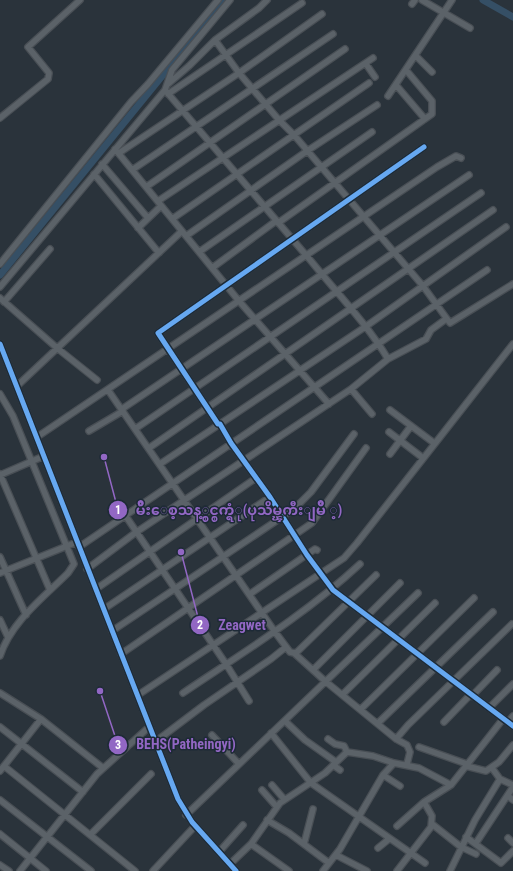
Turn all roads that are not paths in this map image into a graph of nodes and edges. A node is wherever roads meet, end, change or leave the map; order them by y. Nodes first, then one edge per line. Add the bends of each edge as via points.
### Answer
1 (80, 0) edge
2 (218, 0) edge
3 (230, 0) edge
4 (267, 0) edge
5 (422, 0) edge
6 (452, 0) edge
7 (302, 3) dead end
8 (444, 13) junction
9 (322, 14) dead end
10 (470, 28) dead end
11 (332, 34) dead end
12 (215, 40) junction
13 (345, 49) dead end
14 (228, 55) junction
15 (416, 56) junction
16 (373, 58) dead end
17 (366, 64) junction
18 (406, 70) junction
19 (432, 72) dead end
20 (239, 73) junction
21 (375, 77) dead end
22 (369, 83) dead end
23 (168, 84) junction
24 (396, 85) junction
25 (253, 88) junction
26 (167, 92) junction
27 (388, 96) dead end
28 (267, 104) junction
29 (378, 105) dead end
30 (182, 111) junction
31 (0, 118) edge
32 (425, 119) junction
33 (279, 120) junction
34 (198, 126) junction
35 (372, 132) dead end
36 (294, 135) junction
37 (212, 143) junction
38 (424, 147) dead end
39 (307, 150) junction
40 (117, 151) junction
41 (224, 157) junction
42 (461, 158) dead end
43 (102, 164) junction
44 (321, 166) junction
45 (132, 170) junction
46 (94, 174) junction
47 (238, 174) junction
48 (469, 175) dead end
49 (335, 183) junction
50 (146, 187) junction
51 (251, 190) junction
52 (481, 192) dead end
53 (349, 200) junction
54 (159, 204) junction
55 (264, 206) junction
56 (493, 210) dead end
57 (363, 217) junction
58 (148, 218) junction
59 (172, 219) junction
60 (277, 222) junction
61 (506, 227) dead end
62 (138, 228) junction
63 (184, 233) junction
64 (378, 236) junction
65 (292, 240) junction
66 (50, 249) dead end
67 (199, 252) junction
68 (392, 252) junction
69 (159, 253) junction
70 (306, 256) junction
71 (0, 264) edge
72 (212, 268) junction
73 (407, 269) junction
74 (486, 270) dead end
75 (322, 275) junction
76 (513, 284) edge
77 (226, 285) junction
78 (0, 286) edge
79 (423, 286) junction
80 (336, 291) junction
81 (2, 300) edge
82 (239, 301) junction
83 (436, 306) junction
84 (350, 308) junction
85 (446, 319) junction
86 (255, 320) junction
87 (365, 327) junction
88 (269, 337) junction
89 (378, 342) junction
90 (0, 344) edge
91 (513, 344) edge
92 (57, 348) junction
93 (167, 349) junction
94 (284, 354) junction
95 (388, 359) junction
96 (181, 369) junction
97 (300, 370) junction
98 (97, 380) dead end
99 (17, 386) junction
100 (314, 387) junction
101 (194, 388) junction
102 (351, 389) junction
103 (108, 390) junction
104 (0, 394) edge
105 (329, 404) junction
106 (207, 408) junction
107 (122, 410) junction
108 (390, 410) dead end
109 (372, 414) dead end
110 (220, 424) junction
111 (412, 426) junction
112 (135, 429) junction
113 (89, 431) dead end
114 (389, 432) dead end
115 (354, 434) dead end
116 (37, 437) junction
117 (400, 440) junction
118 (231, 443) junction
119 (434, 444) junction
120 (149, 448) junction
121 (366, 448) dead end
122 (390, 454) dead end
123 (42, 457) junction
124 (423, 458) junction
125 (32, 460) junction
126 (244, 460) junction
127 (160, 464) junction
128 (0, 474) edge
129 (256, 478) junction
130 (173, 483) junction
131 (270, 497) junction
132 (185, 500) junction
133 (124, 516) junction
134 (283, 517) junction
135 (198, 519) junction
136 (135, 533) junction
137 (295, 536) junction
138 (210, 538) junction
139 (73, 544) junction
140 (317, 550) dead end
141 (149, 553) junction
142 (307, 555) junction
143 (223, 556) junction
144 (0, 557) edge
145 (36, 558) junction
146 (360, 564) dead end
147 (87, 569) junction
148 (162, 571) junction
149 (3, 572) edge
150 (321, 574) junction
151 (236, 575) junction
152 (376, 575) dead end
153 (400, 583) dead end
154 (96, 589) junction
155 (50, 590) junction
156 (174, 590) junction
157 (333, 590) junction
158 (418, 593) dead end
159 (250, 594) junction
160 (474, 598) dead end
161 (349, 602) junction
162 (436, 603) dead end
163 (186, 608) junction
164 (104, 609) junction
165 (493, 612) dead end
166 (262, 613) junction
167 (26, 615) junction
168 (367, 616) junction
169 (0, 620) edge
170 (512, 624) dead end
171 (384, 627) junction
172 (112, 631) junction
173 (275, 632) junction
174 (8, 637) junction
175 (400, 640) junction
176 (213, 646) junction
177 (286, 647) junction
178 (294, 653) junction
179 (121, 654) junction
180 (418, 654) junction
181 (0, 656) edge
182 (226, 664) junction
183 (437, 667) junction
184 (312, 670) junction
185 (497, 670) dead end
186 (325, 681) junction
187 (454, 681) junction
188 (237, 682) junction
189 (513, 684) edge
190 (0, 693) edge
191 (183, 693) dead end
192 (138, 695) junction
193 (342, 695) junction
194 (471, 695) junction
195 (249, 701) dead end
196 (488, 708) junction
197 (361, 709) junction
198 (513, 716) edge
199 (41, 719) junction
200 (285, 720) junction
201 (505, 720) junction
202 (444, 722) dead end
203 (378, 723) junction
204 (513, 726) edge
205 (0, 727) edge
206 (149, 727) junction
207 (272, 733) junction
208 (212, 735) dead end
209 (396, 739) junction
210 (328, 740) dead end
211 (155, 742) junction
212 (21, 744) junction
213 (513, 745) edge
214 (419, 747) dead end
215 (347, 752) junction
216 (335, 763) junction
217 (394, 763) junction
218 (239, 764) junction
219 (407, 764) junction
220 (466, 765) junction
221 (103, 768) junction
222 (492, 768) junction
223 (2, 769) edge
224 (340, 770) dead end
225 (151, 774) dead end
226 (383, 775) junction
227 (500, 779) junction
228 (311, 783) junction
229 (272, 785) dead end
230 (452, 785) junction
231 (400, 786) dead end
232 (513, 786) edge
233 (262, 790) dead end
234 (82, 792) junction
235 (508, 796) junction
236 (284, 799) junction
237 (0, 800) edge
238 (513, 800) edge
239 (424, 802) junction
240 (276, 806) junction
241 (313, 809) dead end
242 (64, 814) junction
243 (186, 815) junction
244 (358, 818) junction
245 (267, 820) junction
246 (432, 824) junction
247 (243, 825) dead end
248 (195, 826) junction
249 (398, 826) dead end
250 (0, 834) edge
251 (90, 835) junction
252 (47, 836) junction
253 (466, 837) junction
254 (508, 838) dead end
255 (389, 839) junction
256 (476, 843) junction
257 (513, 843) edge
258 (251, 844) junction
259 (304, 844) junction
260 (378, 848) dead end
261 (461, 848) junction
262 (513, 850) edge
263 (219, 852) junction
264 (410, 853) junction
265 (476, 854) dead end
266 (336, 855) junction
267 (30, 858) junction
268 (329, 863) junction
269 (230, 864) junction
270 (425, 864) dead end
271 (0, 865) edge
272 (9, 871) edge
273 (20, 871) edge
274 (46, 871) edge
275 (91, 871) edge
276 (135, 871) edge
277 (154, 871) edge
278 (236, 871) edge
279 (289, 871) edge
280 (323, 871) edge
281 (367, 871) edge
282 (397, 871) edge
283 (450, 871) edge

1 - 31 street via 28,47 49,73 48,79
2 - 71 street via 131,102
3 - 23 street via 172,70
4 - 12 street
5 - 8 street
6 - 8 street
7 - 14 street
8 - 10 street
8 - 15 street
9 - 20 street
11 - 25 street
12 - 14 street
12 - 23 street
13 - 28 street
14 - 20 street
14 - 26 street
15 - 18 street
15 - 19 street
16 - 17 street
17 - 21 street
17 - 33 street
18 - 24 street
18 - 32 street via 432,101 433,112
20 - 25 street
20 - 30 street
22 - 36 street
23 - 26 street
24 - 27 street
24 - 32 street
25 - 28 street
25 - 34 street
26 - 30 street
26 - 40 street
28 - 33 street
28 - 37 street
29 - 39 street
30 - 34 street
30 - 40 street
32 - 49 street
33 - 36 street
33 - 41 street
34 - 37 street
34 - 45 street
35 - 44 street
36 - 39 street
36 - 47 street
37 - 41 street
37 - 50 street
38 - 53 street
39 - 44 street
39 - 51 street
40 - 43 street
40 - 45 street
41 - 47 street
41 - 54 street
42 - 57 street via 456,156 436,167
43 - 46 street
43 - 58 street
44 - 49 street
44 - 55 street
45 - 50 street
46 - 62 street
46 - 78 street
47 - 51 street
47 - 59 street
48 - 64 street
49 - 53 street
49 - 60 street
50 - 54 street
51 - 55 street
51 - 63 street
52 - 68 street
53 - 57 street
53 - 65 street
54 - 58 street
54 - 59 street
55 - 60 street
55 - 67 street
56 - 73 street
57 - 64 street
57 - 70 street
58 - 62 street
59 - 63 street
60 - 65 street
60 - 72 street
61 - 79 street
62 - 69 street
63 - 67 street
63 - 69 street
64 - 68 street
64 - 75 street
65 - 70 street
65 - 77 street
66 - 81 street
67 - 72 street
68 - 73 street
68 - 80 street
69 - 92 street
70 - 75 street
70 - 82 street
72 - 77 street
73 - 79 street
73 - 84 street
74 - 83 street
75 - 80 street
75 - 86 street
76 - 85 street via 455,322 450,323
77 - 82 street
77 - 93 street via 158,332
79 - 83 street
79 - 87 street
80 - 84 street
80 - 88 street
81 - 92 street
82 - 86 street
82 - 93 street
83 - 85 street
83 - 89 street
84 - 87 street
84 - 94 street
85 - 95 street via 431,330 426,339
86 - 88 street
86 - 96 street
87 - 89 street
87 - 97 street
88 - 94 street
88 - 101 street
89 - 95 street
89 - 100 street
90 - 99 street
91 - 119 street
92 - 98 street
92 - 99 street
93 - 96 street
93 - 103 street
94 - 97 street
94 - 106 street
95 - 102 street
96 - 101 street
96 - 107 street
97 - 100 street
97 - 110 street
99 - 116 street
100 - 105 street
100 - 118 street
101 - 106 street
101 - 112 street
102 - 105 street
102 - 109 street
103 - 107 street
103 - 116 street
104 - 125 street via 13,416
105 - 126 street
106 - 110 street
106 - 120 street
107 - 112 street
107 - 113 street
108 - 111 street
110 - 118 street
110 - 127 street
111 - 117 street
111 - 119 street
112 - 120 street
114 - 117 street
115 - 134 street via 310,492
116 - 123 street
117 - 122 street
117 - 124 street
118 - 126 street
118 - 130 street
119 - 124 street
120 - 127 street
121 - 137 street via 312,523
123 - 125 street
123 - 139 street
124 - 150 street via 344,558
125 - 128 street
125 - 139 street
126 - 129 street
126 - 132 street
127 - 130 street
128 - 145 street
129 - 131 street
129 - 135 street
130 - 132 street
130 - 133 street
131 - 134 street
131 - 138 street
132 - 135 street
132 - 136 street
133 - 136 street
133 - 139 street
134 - 137 street
134 - 143 street
135 - 138 street
135 - 141 street
136 - 141 street
136 - 147 street
137 - 142 street
137 - 151 street
138 - 143 street
138 - 148 street
139 - 145 street
139 - 147 street
139 - 155 street via 73,566
140 - 142 street
141 - 148 street
141 - 154 street
142 - 150 street
142 - 159 street
143 - 151 street
143 - 156 street
144 - 149 street
145 - 149 street
145 - 155 street
146 - 157 street
147 - 154 street
148 - 156 street
148 - 164 street
149 - 167 street
150 - 157 street
150 - 166 street
151 - 159 street
151 - 163 street
152 - 161 street
153 - 168 street
154 - 164 street
155 - 167 street
156 - 163 street
156 - 172 street
157 - 161 street
157 - 173 street
158 - 171 street
159 - 166 street
160 - 180 street
161 - 168 street
161 - 178 street
162 - 175 street
163 - 176 street
163 - 179 street
164 - 172 street
165 - 183 street
166 - 173 street
166 - 176 street
167 - 174 street
168 - 171 street
168 - 184 street
169 - 174 street
170 - 187 street
171 - 175 street
171 - 186 street
172 - 179 street
173 - 177 street
173 - 182 street
174 - 181 street
175 - 180 street
175 - 193 street
176 - 182 street
176 - 192 street
177 - 178 street
177 - 188 street
178 - 184 street
179 - 192 street
180 - 183 street
180 - 197 street
182 - 188 street
182 - 191 street
183 - 187 street
183 - 203 street
184 - 186 street
185 - 194 street
186 - 193 street
186 - 200 street
187 - 194 street
187 - 209 street via 408,724
188 - 195 street
188 - 211 street
189 - 196 street
190 - 199 street
192 - 206 street
193 - 197 street
194 - 196 street
194 - 202 street
196 - 201 street
197 - 203 street
198 - 201 street
199 - 212 street
199 - 221 street
200 - 207 street
200 - 216 street via 305,740
201 - 204 street
201 - 220 street
203 - 209 street
205 - 212 street
206 - 211 street
206 - 221 street
207 - 218 street
207 - 228 street
208 - 218 street
209 - 219 street via 410,749
210 - 215 street via 344,746
211 - 243 street
212 - 223 street
212 - 234 street
213 - 222 street
214 - 220 street
215 - 216 street
215 - 217 street via 373,756
216 - 224 street
216 - 228 street via 325,774
217 - 219 street
217 - 226 street
218 - 243 street
219 - 230 street
220 - 222 street via 483,771
220 - 230 street
221 - 234 street
222 - 227 street
223 - 242 street
225 - 251 street
226 - 231 street
226 - 244 street
227 - 232 street
227 - 253 street
228 - 236 street
228 - 244 street
229 - 236 street
230 - 239 street
232 - 235 street
233 - 240 street
234 - 242 street
235 - 238 street
235 - 256 street
236 - 240 street
237 - 252 street
239 - 246 street via 432,816
239 - 249 street
240 - 245 street
241 - 259 street
242 - 251 street
242 - 252 street
243 - 248 street
244 - 255 street
244 - 266 street
245 - 258 street
245 - 259 street
246 - 261 street
246 - 264 street
247 - 263 street
248 - 263 street
248 - 277 street
250 - 267 street
251 - 276 street
252 - 267 street
252 - 275 street
253 - 256 street
253 - 261 street
254 - 257 street
255 - 260 street
255 - 264 street
256 - 262 street via 501,863
258 - 269 street
258 - 279 street
259 - 268 street
261 - 265 street
261 - 283 street
263 - 269 street
264 - 270 street
264 - 282 street
266 - 268 street
266 - 281 street
267 - 273 street
267 - 274 street
268 - 280 street
269 - 278 street
271 - 272 street

